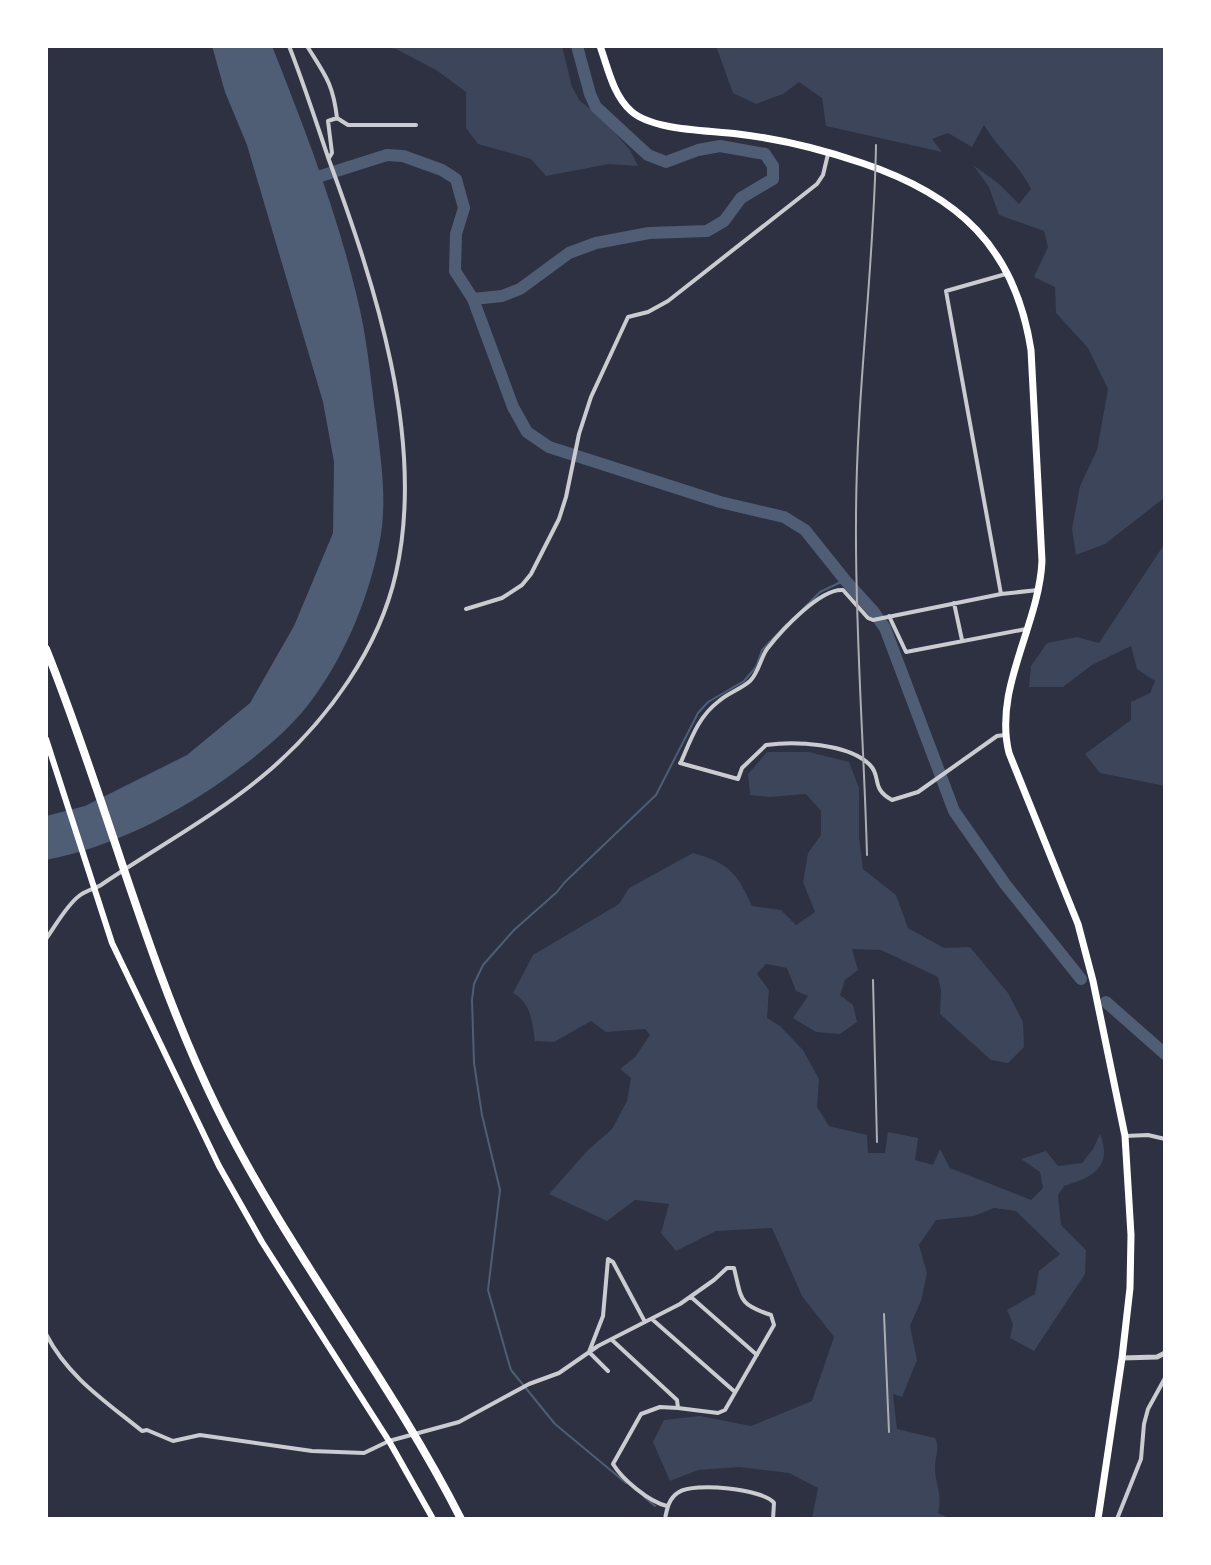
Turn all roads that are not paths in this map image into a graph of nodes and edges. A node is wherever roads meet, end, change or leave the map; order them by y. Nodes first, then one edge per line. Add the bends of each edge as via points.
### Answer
1 (289, 46) edge
2 (307, 46) edge
3 (600, 46) edge
4 (337, 118) junction
5 (416, 125) dead end
6 (829, 151) junction
7 (329, 158) junction
8 (1007, 274) junction
9 (1039, 590) junction
10 (1001, 594) junction
11 (954, 603) junction
12 (466, 609) dead end
13 (887, 617) junction
14 (1028, 629) junction
15 (962, 641) junction
16 (46, 649) edge
17 (1005, 735) junction
18 (46, 739) edge
19 (94, 889) junction
20 (46, 939) edge
21 (1125, 1136) junction
22 (1165, 1139) edge
23 (691, 1297) junction
24 (652, 1320) junction
25 (645, 1323) junction
26 (46, 1334) edge
27 (612, 1340) junction
28 (589, 1352) junction
29 (1165, 1353) edge
30 (757, 1355) junction
31 (1122, 1358) junction
32 (608, 1371) dead end
33 (1165, 1378) edge
34 (735, 1392) junction
35 (678, 1408) junction
36 (389, 1441) junction
37 (667, 1506) junction
38 (433, 1519) edge
39 (461, 1519) edge
40 (665, 1519) edge
41 (773, 1519) edge
42 (1098, 1519) edge
43 (1117, 1519) edge

1 - 7 street
2 - 4 street via 327,75
3 - 6 highway via 622,101 647,120
4 - 5 street via 348,125
4 - 7 street via 327,123
6 - 8 highway via 893,173 942,198 975,228
6 - 12 street via 817,184 668,301 628,317 591,397 559,519 522,585 502,598
7 - 19 street via 370,284 400,418 404,520 396,574 383,614 350,677 297,746 220,809
8 - 9 highway via 1031,350
8 - 10 street via 946,291
9 - 10 street
9 - 14 highway
10 - 11 street
11 - 13 street
11 - 15 street
13 - 15 street via 906,652
13 - 17 street via 868,618 843,590 827,592 765,652 749,682 704,713 680,763 738,779 766,745 807,743 856,755 873,769 881,794 892,800 918,792
14 - 15 street
14 - 17 highway via 1005,708
16 - 39 highway via 162,975 216,1106 272,1211
17 - 21 highway via 1078,924
18 - 19 main road
19 - 20 street via 79,896
19 - 36 main road via 119,956 219,1166
21 - 22 street
21 - 31 highway via 1131,1235
23 - 24 street
23 - 30 street
23 - 30 street via 734,1268 744,1303 774,1319
24 - 25 street
24 - 34 street
25 - 27 street
25 - 28 street via 608,1259 603,1316
26 - 36 street via 57,1356 85,1386 142,1431 173,1441 200,1435 351,1453
27 - 28 street
27 - 35 street via 677,1400
28 - 32 street
28 - 36 street via 559,1373 459,1422
29 - 31 street
30 - 34 street
31 - 42 highway
33 - 43 street via 1148,1409 1141,1459
34 - 35 street via 718,1413
35 - 37 street via 641,1414 613,1464
36 - 38 main road
37 - 40 street
37 - 41 street via 680,1491 720,1488 770,1498

